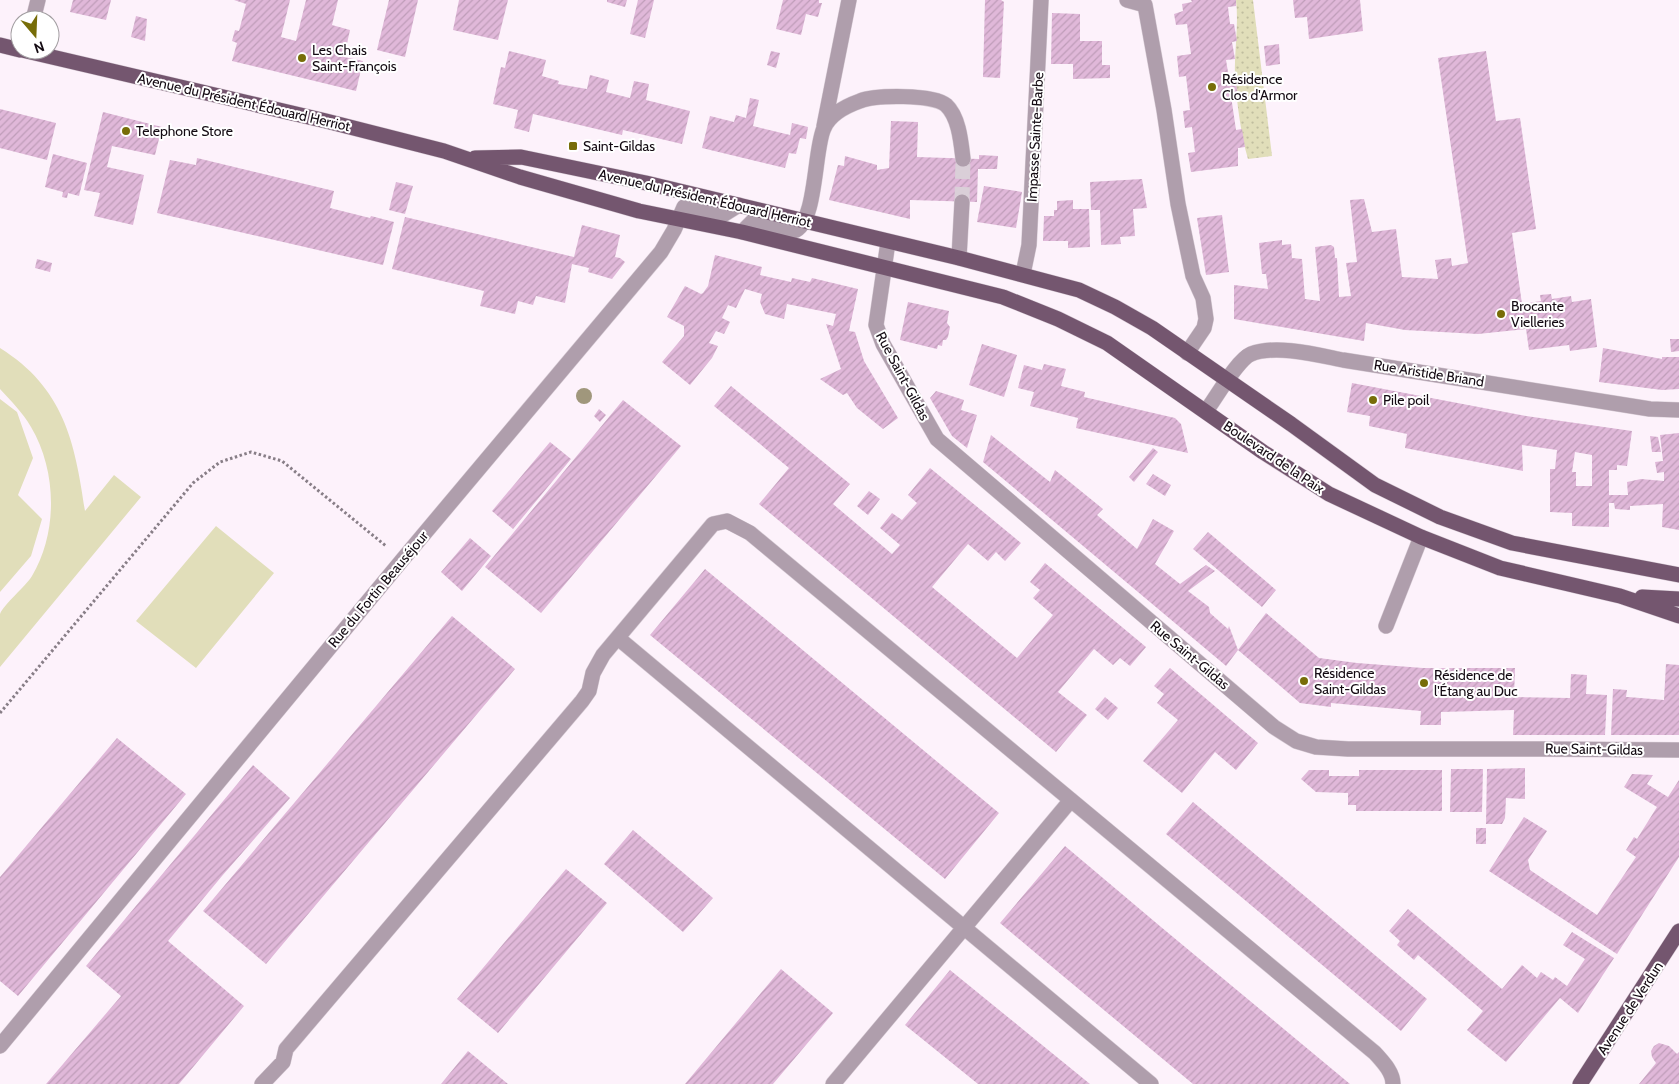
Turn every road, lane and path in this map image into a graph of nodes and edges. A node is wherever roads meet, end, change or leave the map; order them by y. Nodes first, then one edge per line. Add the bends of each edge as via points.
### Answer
1 (849, 0) edge
2 (1041, 0) edge
3 (1127, 0) edge
4 (60, 59) edge
5 (823, 129) junction
6 (466, 158) junction
7 (963, 159) tunnel mouth
8 (962, 202) tunnel mouth
9 (739, 205) junction
10 (679, 218) junction
11 (804, 221) junction
12 (742, 232) junction
13 (888, 242) junction
14 (958, 258) junction
15 (885, 268) junction
16 (1023, 274) junction
17 (1187, 353) junction
18 (1228, 381) junction
19 (1679, 410) edge
20 (1206, 411) junction
21 (1421, 537) junction
22 (402, 559) junction
23 (1679, 575) edge
24 (1620, 596) junction
25 (1679, 600) edge
26 (1679, 616) edge
27 (1386, 626) dead end
28 (618, 638) junction
29 (0, 713) edge
30 (1679, 750) edge
31 (1071, 800) junction
32 (964, 929) junction
33 (1679, 931) edge
34 (0, 1046) edge
35 (262, 1084) edge
36 (833, 1084) edge
37 (1151, 1084) edge
38 (1393, 1084) edge
39 (1580, 1084) edge

1 - 5 street
2 - 16 street, Impasse Sainte-Barbe via 1029,245
3 - 17 street via 1145,5 1178,204 1194,276 1203,298 1204,328
4 - 6 main road, Avenue du Président Édouard Herriot via 326,121
5 - 7 street via 830,118 861,100 920,97 936,100 945,104 953,116
5 - 11 street
6 - 9 main road, Avenue du Président Édouard Herriot via 521,157
6 - 10 main road, Avenue du Président Édouard Herriot via 529,180 639,211
8 - 14 street
9 - 10 street via 723,215 684,207
9 - 11 main road, Avenue du Président Édouard Herriot
10 - 12 main road, Avenue du Président Édouard Herriot
10 - 22 street, Rue du Fortin Beauséjour via 660,252
11 - 12 street via 794,231 753,221
11 - 13 main road, Avenue du Président Édouard Herriot
12 - 15 main road, Avenue du Président Édouard Herriot
13 - 14 main road, Avenue du Président Édouard Herriot
13 - 15 street, Rue Saint-Gildas
14 - 16 main road
15 - 20 main road, Boulevard de la Paix via 1003,297 1058,319 1107,343
15 - 30 street, Rue Saint-Gildas via 876,325 883,344 937,439 1274,727 1296,741 1316,747 1348,750
16 - 17 main road via 1079,290 1115,307
17 - 18 main road
18 - 19 street, Rue Aristide Briand via 1251,354 1300,351 1650,409
18 - 20 street, Rue Aristide Briand
18 - 23 main road via 1375,484 1440,517 1512,543
20 - 21 main road, Boulevard de la Paix via 1329,494
21 - 24 main road, Boulevard de la Paix via 1500,568
21 - 27 street
22 - 29 path via 282,461 252,452 220,462 193,483
22 - 34 street, Rue du Fortin Beauséjour
24 - 25 main road
24 - 26 main road, Boulevard de la Paix
28 - 31 street via 714,524 727,521 750,533
28 - 32 street
28 - 35 street via 603,655 582,701 286,1049 283,1062
31 - 32 street
31 - 38 street via 1375,1053 1389,1070
32 - 36 street
32 - 37 street
33 - 39 main road, Avenue de Verdun

